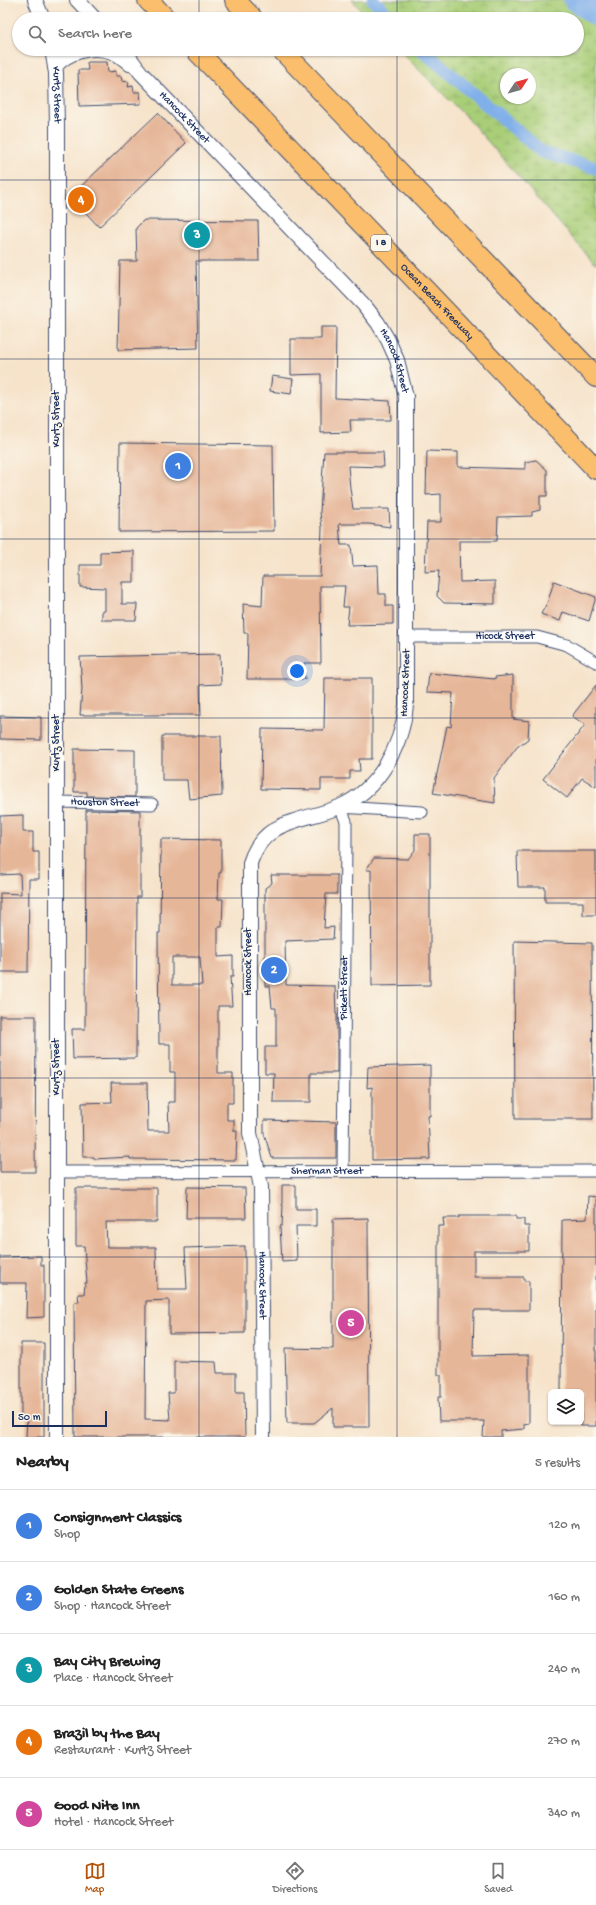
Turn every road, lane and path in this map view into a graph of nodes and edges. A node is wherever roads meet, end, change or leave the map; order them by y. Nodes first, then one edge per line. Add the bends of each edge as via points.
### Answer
1 (35, 0) edge
2 (77, 0) edge
3 (148, 0) edge
4 (235, 0) edge
5 (40, 12) edge
6 (89, 12) edge
7 (159, 12) edge
8 (246, 12) edge
9 (53, 56) edge
10 (70, 56) edge
11 (118, 56) edge
12 (128, 56) edge
13 (202, 56) edge
14 (288, 56) edge
15 (56, 68) junction
16 (141, 73) junction
17 (596, 377) edge
18 (596, 469) edge
19 (407, 637) junction
20 (596, 662) edge
21 (57, 802) junction
22 (152, 804) dead end
23 (340, 807) junction
24 (422, 812) dead end
25 (596, 1170) edge
26 (258, 1171) junction
27 (343, 1171) junction
28 (57, 1172) junction
29 (57, 1437) edge
30 (263, 1437) edge

1 - 5 street
2 - 6 street
3 - 7 highway
4 - 8 highway
9 - 15 street, Kurtz Street
10 - 15 street
11 - 16 street
12 - 16 street, Hancock Street
13 - 18 highway, Ocean Beach Freeway / I 8
14 - 17 highway
15 - 21 street, Kurtz Street
16 - 19 street, Hancock Street via 349,289 378,323 388,340 398,365 406,397
19 - 20 street, Hicock Street via 537,637 567,645
19 - 23 street, Hancock Street via 406,710 398,744 375,779 356,797
21 - 22 street, Houston Street
21 - 28 street, Kurtz Street
23 - 24 street
23 - 26 street, Hancock Street via 291,821 275,829 259,844 250,863 250,1133
23 - 27 street, Pickett Street via 346,821
25 - 27 street, Sherman Street
26 - 27 street, Sherman Street
26 - 28 street, Sherman Street
26 - 30 street, Hancock Street via 262,1187
28 - 29 street, Kurtz Street

